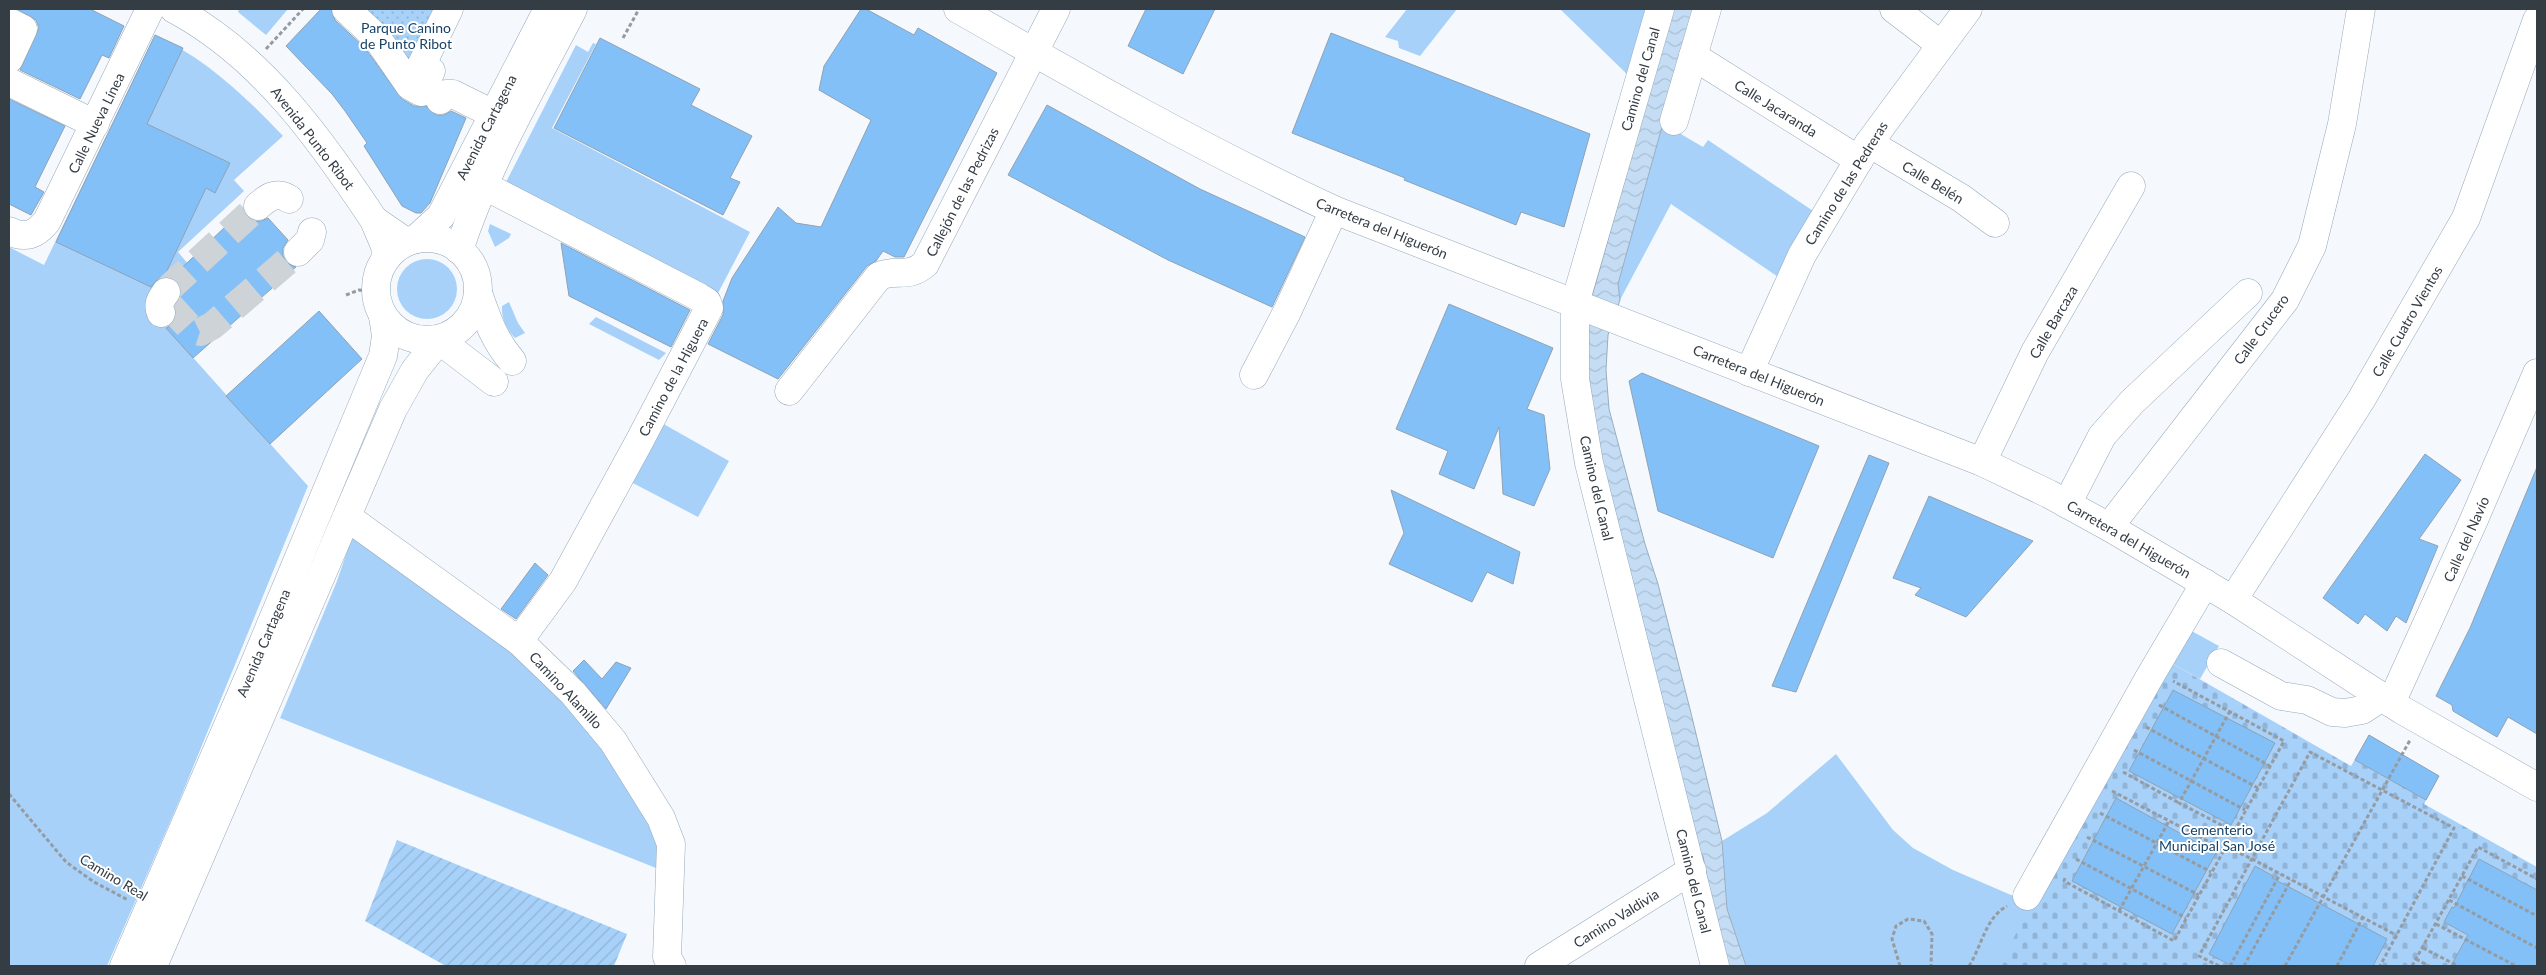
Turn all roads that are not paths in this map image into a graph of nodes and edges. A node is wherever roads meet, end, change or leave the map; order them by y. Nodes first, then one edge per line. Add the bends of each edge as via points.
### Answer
1 (150, 9) edge
2 (174, 9) edge
3 (346, 9) edge
4 (449, 9) edge
5 (548, 9) edge
6 (574, 9) edge
7 (958, 9) edge
8 (1056, 9) edge
9 (1660, 9) edge
10 (1706, 9) edge
11 (1894, 9) edge
12 (1968, 9) edge
13 (2360, 9) edge
14 (2537, 20) edge
15 (9, 22) edge
16 (1941, 45) junction
17 (1034, 52) junction
18 (1693, 56) junction
19 (9, 58) edge
20 (9, 82) edge
21 (440, 100) dead end
22 (493, 114) junction
23 (1674, 121) dead end
24 (95, 124) junction
25 (1864, 152) junction
26 (483, 185) junction
27 (2132, 186) dead end
28 (289, 199) dead end
29 (258, 206) tunnel mouth
30 (1334, 210) junction
31 (1996, 223) dead end
32 (9, 230) edge
33 (403, 246) junction
34 (460, 250) junction
35 (478, 293) junction
36 (2248, 293) dead end
37 (379, 304) junction
38 (1575, 304) junction
39 (439, 340) junction
40 (512, 361) dead end
41 (1749, 372) junction
42 (2537, 373) edge
43 (1254, 375) dead end
44 (494, 382) dead end
45 (789, 391) dead end
46 (2530, 412) edge
47 (1982, 462) junction
48 (2067, 504) junction
49 (347, 517) junction
50 (2110, 527) junction
51 (2205, 584) junction
52 (2233, 600) junction
53 (520, 641) junction
54 (2221, 663) dead end
55 (2386, 700) junction
56 (2537, 787) edge
57 (1692, 870) junction
58 (2027, 896) road end
59 (124, 966) edge
60 (154, 966) edge
61 (672, 966) edge
62 (1539, 966) edge
63 (1715, 966) edge

1 - 24 street, Calle Nueva Línea
2 - 33 street, Avenida Punto Ribot via 252,64 292,106 374,220
3 - 4 street via 376,38 410,86 421,92 431,71 421,66
5 - 22 street, Avenida Cartagena
6 - 26 street, Avenida Cartagena
7 - 17 street, Carretera del Higuerón
8 - 17 street, Callejón de las Pedrizas
9 - 38 street, Camino del Canal
10 - 18 street
11 - 16 street
12 - 16 street, Camino de las Pedreras
13 - 50 street, Calle Crucero via 2342,124 2312,246 2285,300
14 - 52 street, Calle Cuatro Vientos via 2466,218 2361,400
15 - 19 street via 23,29
16 - 25 street, Camino de las Pedreras
17 - 30 street, Carretera del Higuerón via 1116,100 1252,172
17 - 45 street, Callejón de las Pedrizas via 925,264 909,274 887,272 879,276
18 - 23 street
18 - 25 street, Calle Jacaranda
20 - 24 street
21 - 22 street via 446,94 453,94
22 - 33 street, Avenida Cartagena via 440,216
24 - 32 street, Calle Nueva Línea via 52,213 36,233 26,236
25 - 31 street, Calle Belén via 1961,198
25 - 41 street, Camino de las Pedreras via 1802,255
26 - 34 street, Avenida Cartagena
26 - 53 street, Camino de la Higuera via 699,296 709,308 563,581
27 - 47 street, Calle Barcaza via 2035,352
28 - 29 street via 282,194 276,195
30 - 38 street, Carretera del Higuerón
30 - 43 street
33 - 34 street via 439,240
33 - 37 street via 376,279
34 - 35 street via 477,276
35 - 39 street via 475,309 466,322
35 - 40 street via 499,346
36 - 48 street via 2132,402 2102,436
37 - 39 street via 393,329 423,341
37 - 59 street, Avenida Cartagena via 386,336 383,356
38 - 41 street, Carretera del Higuerón
38 - 57 street, Camino del Canal via 1575,379 1589,463
39 - 44 street
39 - 49 street, Avenida Cartagena via 415,370 393,409
41 - 47 street, Carretera del Higuerón
42 - 46 street, Calle del Navío
46 - 55 street, Calle del Navío
47 - 48 street, Carretera del Higuerón
48 - 50 street, Carretera del Higuerón
49 - 53 street, Camino Alamillo
49 - 60 street, Avenida Cartagena
50 - 51 street, Carretera del Higuerón
51 - 52 street, Carretera del Higuerón
51 - 58 street via 2148,678
52 - 55 street, Carretera del Higuerón
53 - 61 street, Camino Alamillo via 573,693 614,741 661,818 671,844 667,957
54 - 55 street via 2281,696 2307,700 2332,712 2362,710
55 - 56 street, Carretera del Higuerón
57 - 62 street, Camino Valdivia
57 - 63 street, Camino del Canal

